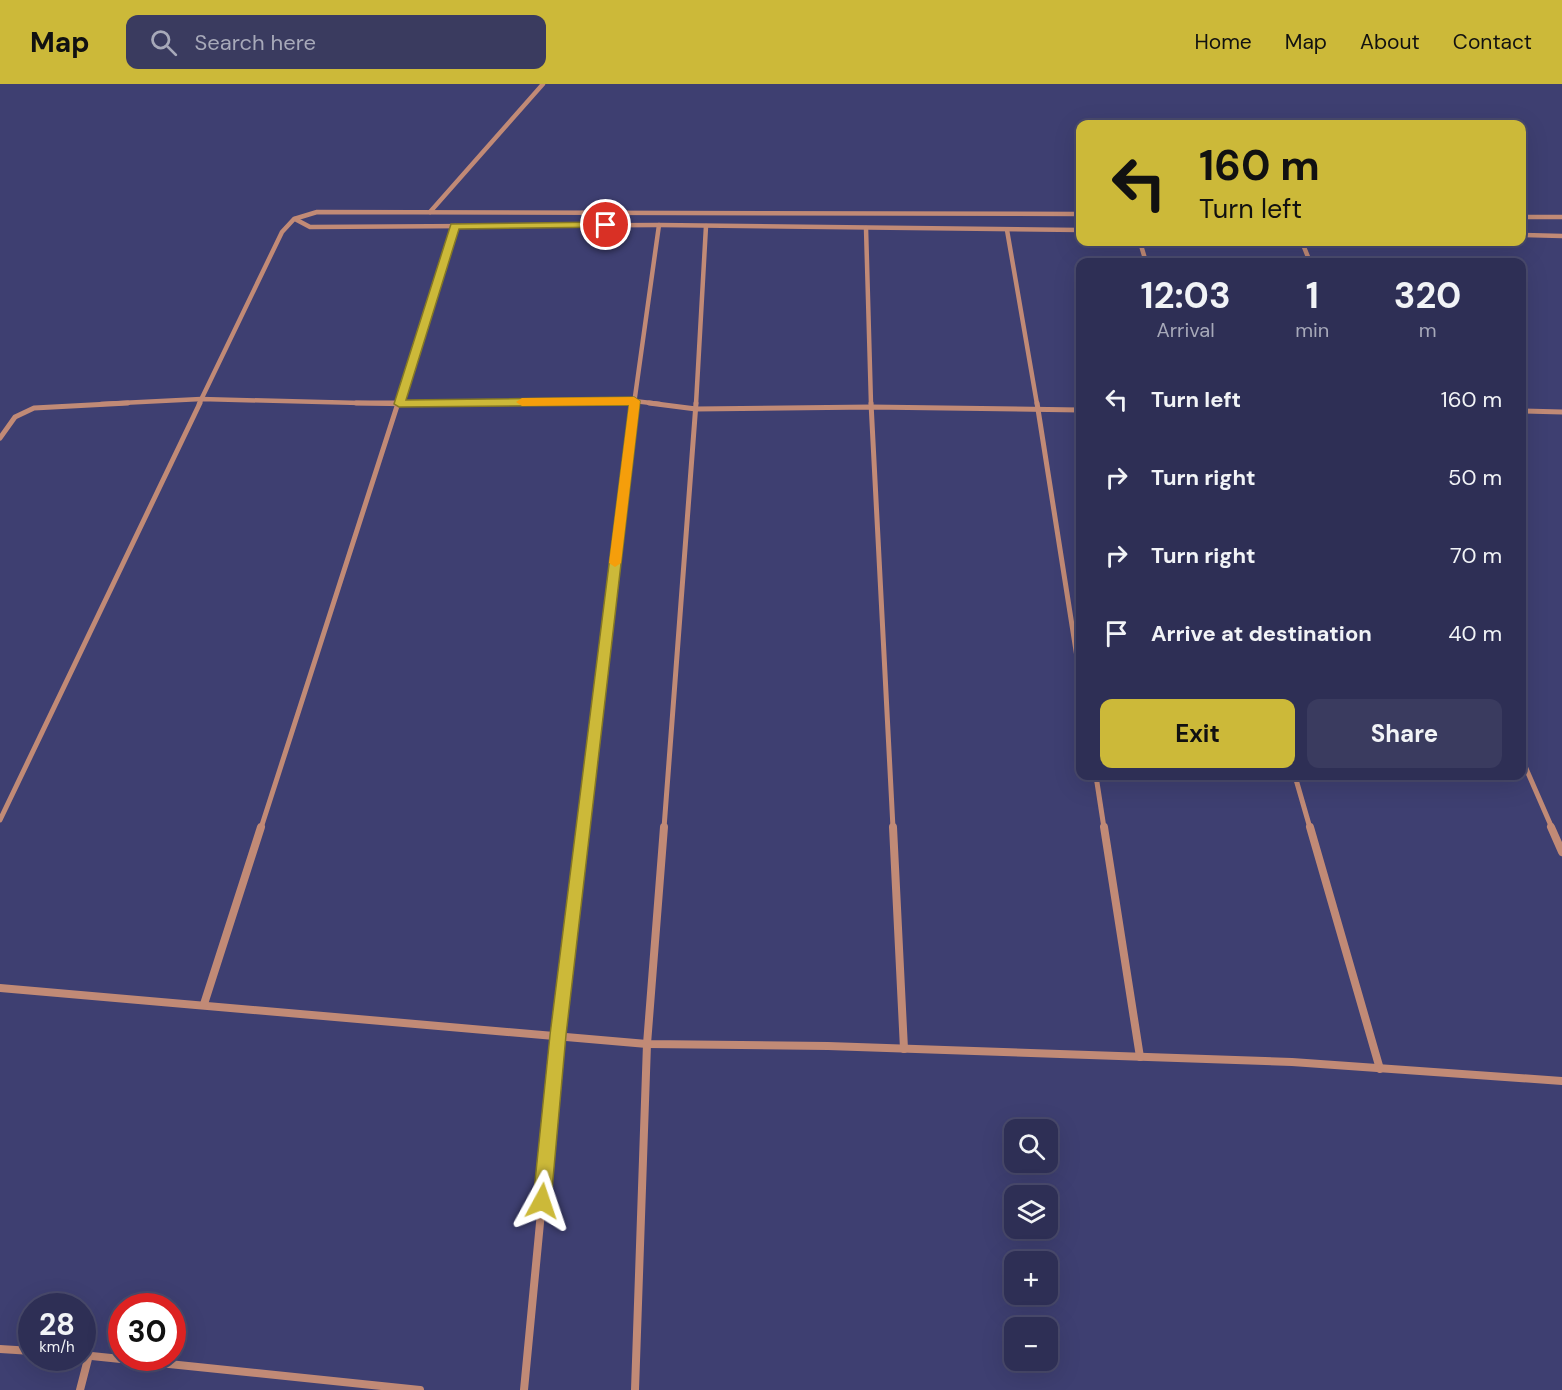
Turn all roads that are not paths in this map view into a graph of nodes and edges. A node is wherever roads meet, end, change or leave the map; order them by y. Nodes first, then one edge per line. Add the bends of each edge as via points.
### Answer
1 (543, 84) edge
2 (430, 212) junction
3 (1076, 214) edge
4 (1526, 217) edge
5 (1562, 217) edge
6 (294, 219) junction
7 (659, 225) junction
8 (455, 226) junction
9 (706, 226) junction
10 (866, 228) junction
11 (1006, 230) junction
12 (1076, 230) edge
13 (1526, 235) edge
14 (1562, 236) edge
15 (201, 399) junction
16 (634, 401) junction
17 (399, 404) junction
18 (870, 407) junction
19 (696, 409) junction
20 (1038, 410) junction
21 (1076, 410) edge
22 (1526, 411) edge
23 (1562, 412) edge
24 (0, 438) edge
25 (1076, 651) edge
26 (1526, 769) edge
27 (1097, 780) edge
28 (1296, 780) edge
29 (0, 820) edge
30 (1562, 852) edge
31 (0, 988) edge
32 (204, 1004) junction
33 (558, 1035) junction
34 (647, 1044) junction
35 (904, 1048) junction
36 (1140, 1057) junction
37 (1380, 1069) junction
38 (1562, 1082) edge
39 (0, 1349) edge
40 (18, 1350) edge
41 (96, 1356) edge
42 (83, 1371) edge
43 (80, 1390) edge
44 (420, 1390) edge
45 (524, 1390) edge
46 (635, 1390) edge

1 - 2 street
2 - 3 street
2 - 6 street via 317,212
4 - 5 street
6 - 8 street via 310,226
6 - 15 street via 282,231
7 - 8 street
7 - 9 street
7 - 16 street
8 - 17 street
9 - 10 street
9 - 19 street
10 - 11 street
10 - 18 street
11 - 12 street
11 - 20 street
13 - 14 street
15 - 17 street
15 - 24 street via 34,408 15,417
15 - 29 street
16 - 17 street
16 - 19 street
16 - 33 street
17 - 32 street
18 - 19 street
18 - 20 street
18 - 35 street
19 - 34 street
20 - 21 street
20 - 25 street
22 - 23 street
26 - 30 street
27 - 36 street
28 - 37 street
31 - 32 street
32 - 33 street
33 - 34 street
33 - 45 street
34 - 35 street
34 - 46 street
35 - 36 street
36 - 37 street
37 - 38 street
39 - 40 street
41 - 44 street
42 - 43 street

